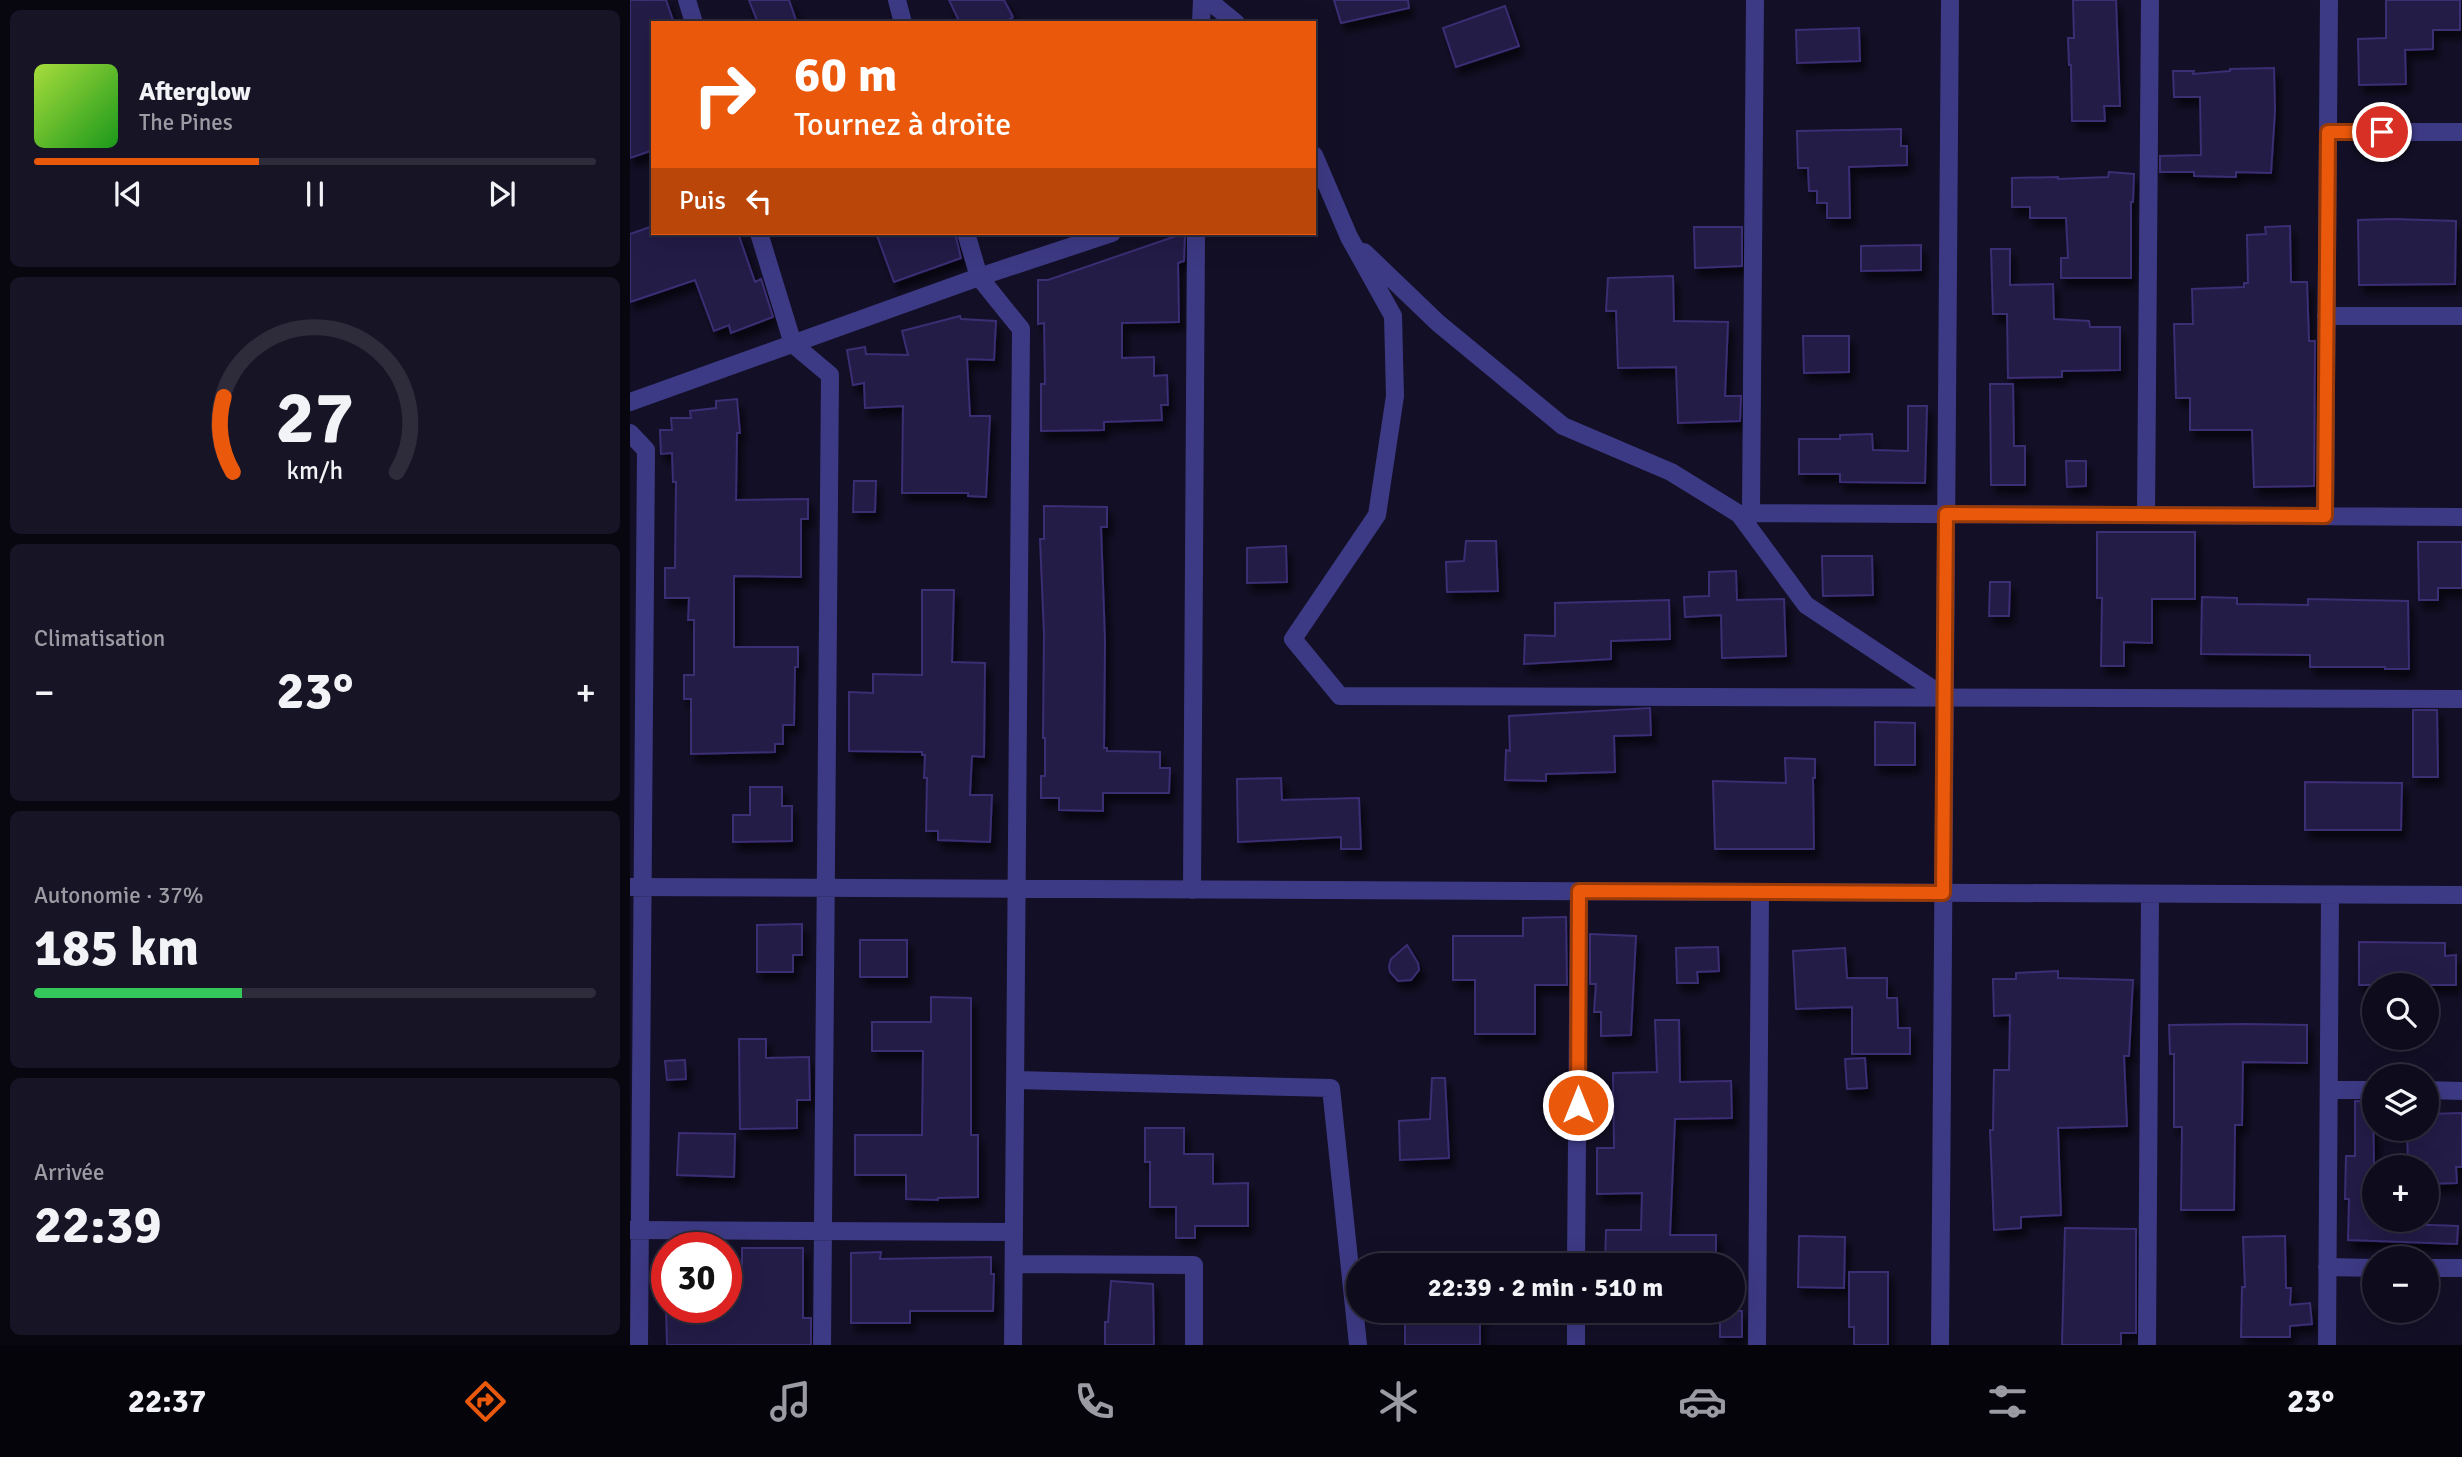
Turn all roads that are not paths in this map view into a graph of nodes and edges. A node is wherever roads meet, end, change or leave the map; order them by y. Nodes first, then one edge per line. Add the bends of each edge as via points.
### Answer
1 (687, 0) edge
2 (897, 0) edge
3 (1202, 0) edge
4 (1208, 0) edge
5 (1755, 0) edge
6 (1950, 0) edge
7 (2150, 0) edge
8 (2329, 0) edge
9 (693, 21) edge
10 (902, 21) edge
11 (1201, 21) edge
12 (1234, 21) edge
13 (2328, 132) junction
14 (2462, 132) edge
15 (1316, 160) edge
16 (760, 235) edge
17 (967, 235) edge
18 (1106, 235) edge
19 (1196, 235) edge
20 (1349, 237) junction
21 (979, 277) junction
22 (2326, 316) junction
23 (2462, 316) edge
24 (793, 344) junction
25 (630, 402) edge
26 (630, 433) edge
27 (1946, 514) junction
28 (2146, 515) junction
29 (2325, 516) junction
30 (2462, 517) edge
31 (1945, 697) junction
32 (2462, 699) edge
33 (636, 887) edge
34 (826, 888) junction
35 (1017, 889) junction
36 (1192, 890) junction
37 (1579, 891) junction
38 (1760, 892) junction
39 (1943, 893) junction
40 (2150, 894) junction
41 (2330, 895) junction
42 (2462, 895) edge
43 (1015, 1080) junction
44 (2329, 1090) junction
45 (2362, 1090) edge
46 (2439, 1090) edge
47 (2462, 1090) edge
48 (635, 1230) edge
49 (823, 1231) junction
50 (1014, 1232) junction
51 (1576, 1253) edge
52 (1014, 1264) junction
53 (2328, 1267) junction
54 (2362, 1268) edge
55 (2439, 1268) edge
56 (2462, 1268) edge
57 (1576, 1323) edge
58 (639, 1345) edge
59 (822, 1345) edge
60 (1013, 1345) edge
61 (1194, 1345) edge
62 (1358, 1345) edge
63 (1576, 1345) edge
64 (1757, 1345) edge
65 (1940, 1345) edge
66 (2147, 1345) edge
67 (2327, 1345) edge

1 - 9 street
2 - 10 street
3 - 11 street
4 - 12 street
5 - 27 street via 1751,513
6 - 27 street
7 - 28 street
8 - 13 street
13 - 14 street
13 - 22 street
15 - 20 street
16 - 24 street
17 - 21 street
18 - 21 street
19 - 36 street
20 - 31 street via 1438,323 1563,426 1671,472 1739,514 1806,605
20 - 31 street via 1393,316 1395,396 1377,515 1293,639 1340,696
21 - 24 street
21 - 35 street via 1021,329
22 - 23 street
22 - 29 street
24 - 25 street
24 - 34 street via 830,376
26 - 33 street via 646,450
27 - 28 street
27 - 31 street
28 - 29 street
29 - 30 street
31 - 32 street
31 - 39 street
33 - 34 street
33 - 48 street
34 - 35 street
34 - 49 street
35 - 36 street
35 - 43 street
36 - 37 street
37 - 38 street
37 - 51 street
38 - 39 street
38 - 64 street
39 - 40 street
39 - 65 street
40 - 41 street
40 - 66 street
41 - 42 street
41 - 44 street
43 - 50 street
43 - 62 street via 1331,1088
44 - 45 street
44 - 53 street
46 - 47 street
48 - 49 street
48 - 58 street
49 - 50 street
49 - 59 street
50 - 52 street
52 - 60 street
52 - 61 street via 1194,1265
53 - 54 street
53 - 67 street
55 - 56 street
57 - 63 street

